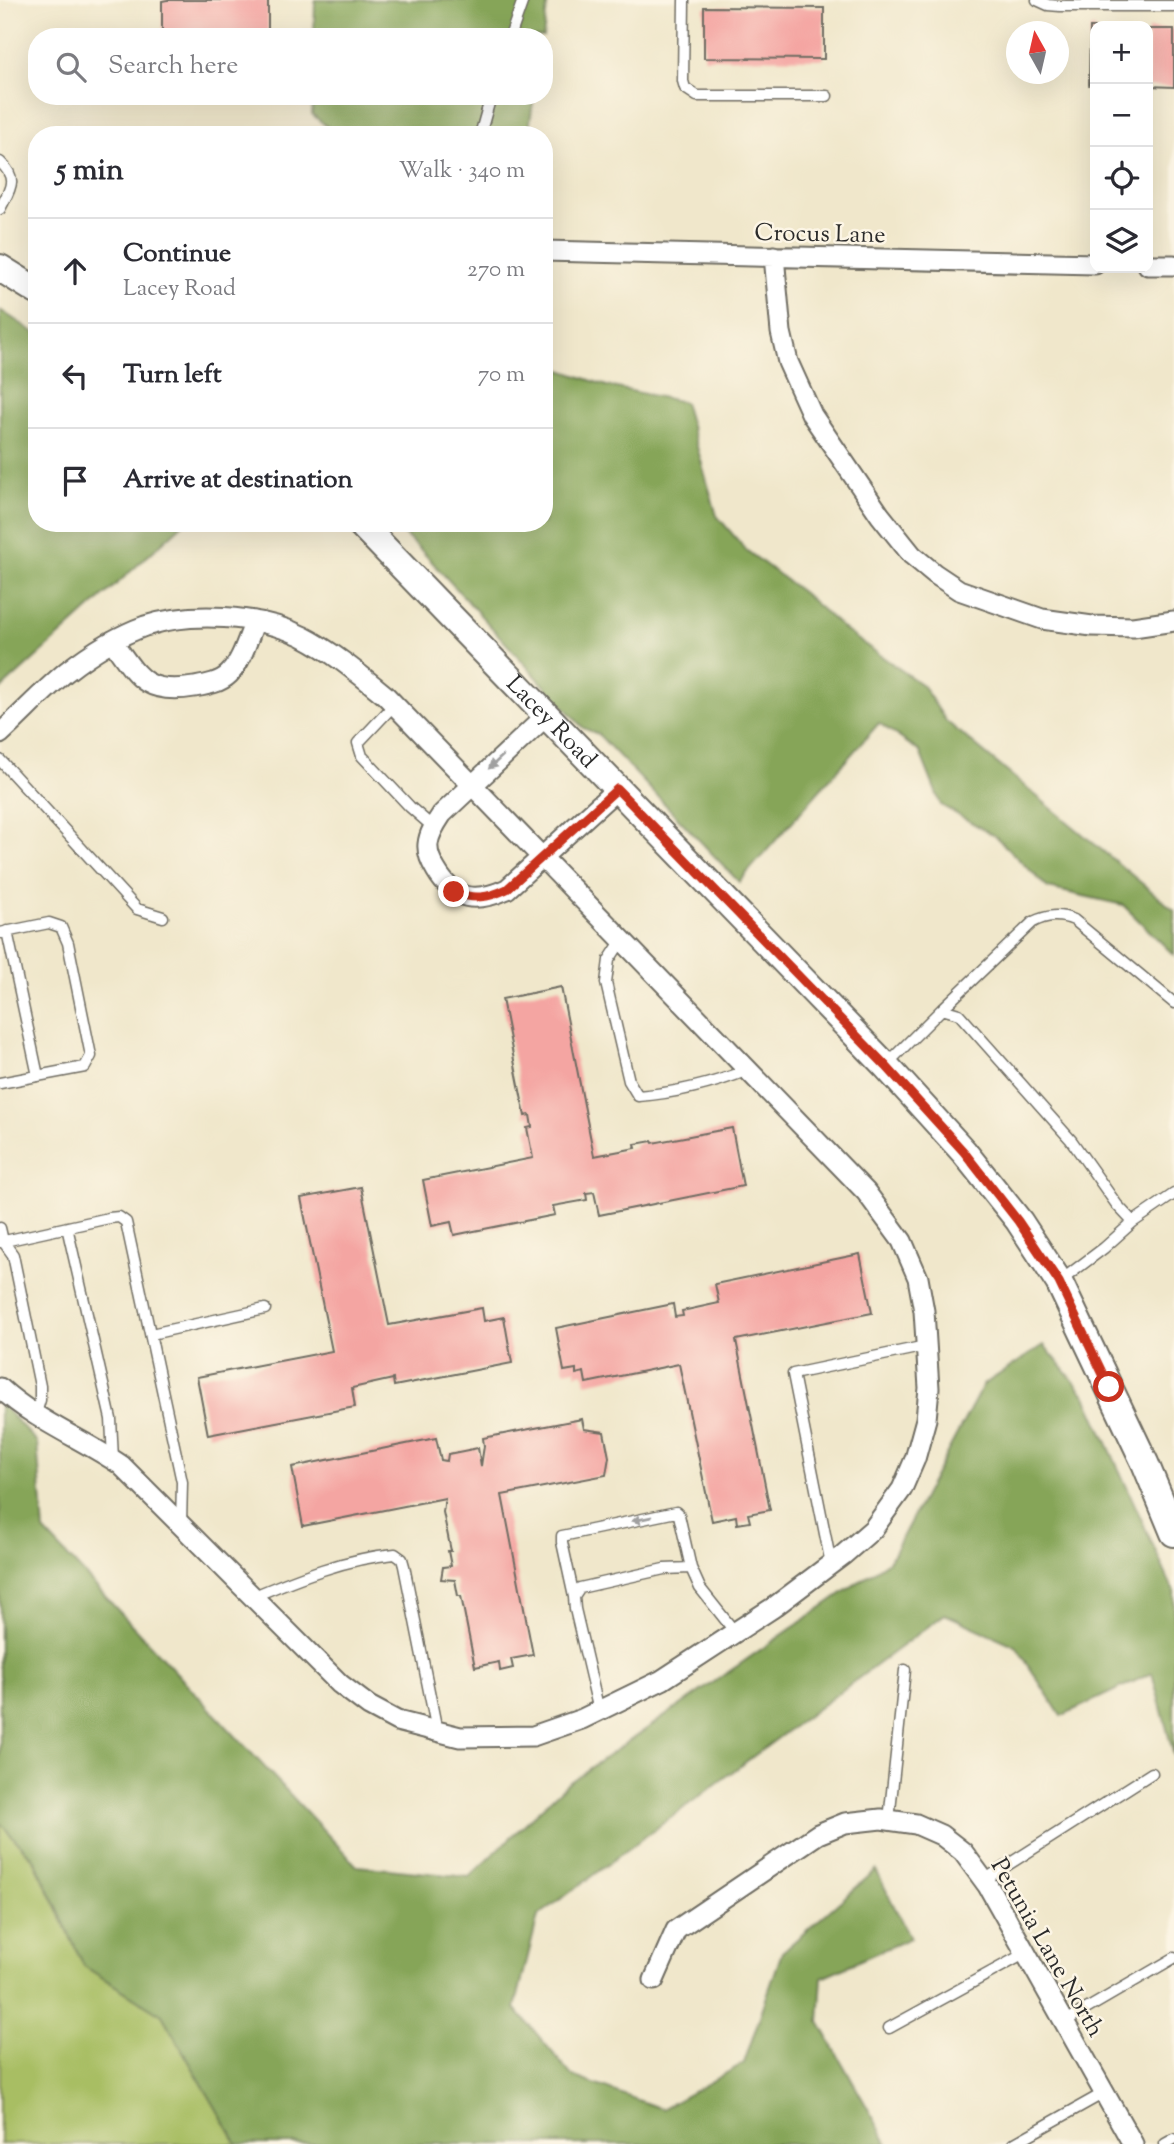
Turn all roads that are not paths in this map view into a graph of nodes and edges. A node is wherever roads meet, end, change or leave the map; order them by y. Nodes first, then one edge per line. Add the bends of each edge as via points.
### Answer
1 (523, 0) edge
2 (684, 0) edge
3 (1037, 0) edge
4 (1174, 6) edge
5 (513, 28) edge
6 (827, 96) dead end
7 (488, 105) edge
8 (483, 126) edge
9 (0, 162) edge
10 (0, 209) edge
11 (553, 251) edge
12 (774, 256) junction
13 (1090, 264) edge
14 (1153, 265) edge
15 (1174, 265) edge
16 (0, 268) edge
17 (28, 285) edge
18 (369, 532) edge
19 (255, 621) junction
20 (1174, 621) edge
21 (112, 641) junction
22 (394, 705) junction
23 (546, 716) junction
24 (0, 734) edge
25 (0, 760) edge
26 (472, 785) junction
27 (617, 789) junction
28 (433, 827) junction
29 (542, 856) junction
30 (163, 917) dead end
31 (4, 932) edge
32 (622, 940) junction
33 (1174, 1003) edge
34 (942, 1009) junction
35 (886, 1066) junction
36 (748, 1070) junction
37 (38, 1076) junction
38 (0, 1083) edge
39 (1174, 1194) edge
40 (1133, 1223) junction
41 (67, 1227) junction
42 (0, 1228) edge
43 (1, 1241) edge
44 (1059, 1282) junction
45 (265, 1309) dead end
46 (151, 1334) junction
47 (926, 1346) junction
48 (0, 1388) edge
49 (35, 1416) junction
50 (113, 1460) junction
51 (181, 1525) junction
52 (1174, 1533) edge
53 (831, 1564) junction
54 (691, 1568) junction
55 (252, 1597) junction
56 (574, 1597) junction
57 (735, 1632) junction
58 (905, 1670) dead end
59 (599, 1711) junction
60 (437, 1731) junction
61 (1152, 1773) dead end
62 (889, 1820) junction
63 (984, 1880) junction
64 (1026, 1953) junction
65 (1174, 1958) edge
66 (654, 1980) dead end
67 (1064, 2022) junction
68 (888, 2028) dead end
69 (1104, 2093) junction
70 (1174, 2139) edge
71 (1013, 2144) edge
72 (1133, 2144) edge
73 (1165, 2144) edge

1 - 5 lane
2 - 6 lane via 683,81 691,93
3 - 4 lane via 1060,6
7 - 8 lane
9 - 10 lane via 9,171 12,185
11 - 12 street, Crocus Lane
12 - 13 street, Crocus Lane
12 - 20 street via 788,362 812,415 912,555 959,590 1042,619 1133,627
14 - 15 street
16 - 17 main road
18 - 23 main road, Lacey Road
19 - 21 street via 182,619 145,626
19 - 21 street via 228,675 215,683 172,690 149,684 137,675
19 - 22 street via 300,635 337,656
21 - 24 street via 67,671
22 - 26 street
22 - 28 lane via 358,743 359,750
23 -> 26 street
23 - 27 main road, Lacey Road
25 - 30 lane via 137,909
26 - 28 street
26 - 29 street
27 - 29 street
27 - 35 main road, Lacey Road
28 - 29 street via 429,859 454,892 468,897 489,897 507,889
29 - 32 street
31 - 37 lane
31 - 37 lane via 49,923 61,927 68,943 91,1056 85,1067
32 - 36 street
32 - 36 lane via 609,960 606,983 629,1081 638,1096 721,1081
33 - 34 lane via 1074,920 1062,916 1033,922
34 - 35 lane
34 - 40 lane via 959,1014 1029,1090
35 - 44 main road, Lacey Road via 972,1162
36 - 47 street via 866,1192 902,1241 918,1278
37 - 38 lane
39 - 40 lane
40 - 44 lane
41 - 43 lane
41 - 46 lane via 109,1217 126,1222
41 - 50 lane via 111,1419
42 - 43 lane
43 - 49 lane via 13,1255 40,1385
44 - 52 main road, Lacey Road
45 - 46 lane
46 - 51 lane via 182,1482
47 - 53 street via 929,1388 915,1460 902,1489 873,1529
47 - 53 lane via 793,1374
48 - 49 street
49 - 50 street
50 - 51 street
51 - 55 street
53 - 57 street
54 - 56 lane via 664,1569 580,1588
54 -> 56 lane via 676,1512 562,1536
54 - 57 lane via 700,1588
55 - 60 street via 340,1684 369,1706 397,1721
55 - 60 lane via 370,1556 396,1554 404,1566
56 - 59 lane
57 - 59 street via 662,1680
58 - 62 lane
59 - 60 street via 533,1736 460,1737
61 - 63 lane
62 - 63 street, Petunia Lane North via 916,1824 941,1835 963,1852
62 - 66 street, Petunia Lane North via 845,1823 818,1834 750,1879 676,1930
63 - 64 street, Petunia Lane North
64 - 67 street, Petunia Lane North
64 - 68 lane
65 - 67 lane
67 - 69 street, Petunia Lane North
69 - 71 lane
69 - 72 street, Petunia Lane North
70 - 73 lane

